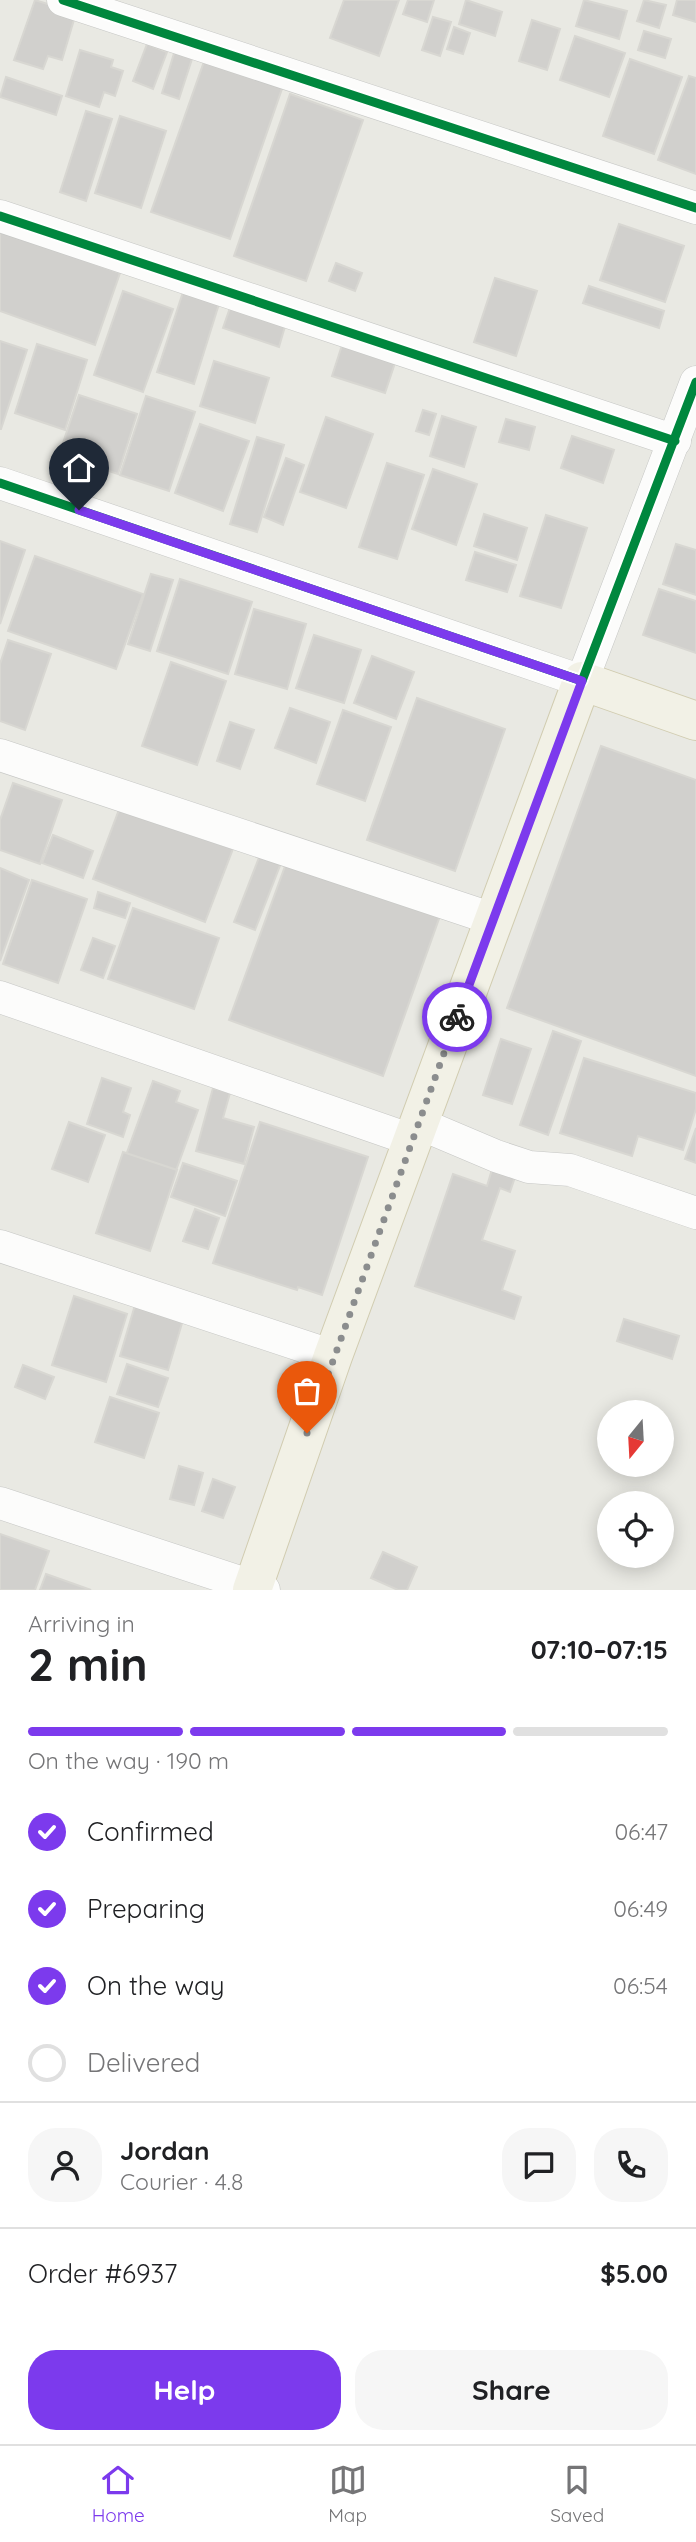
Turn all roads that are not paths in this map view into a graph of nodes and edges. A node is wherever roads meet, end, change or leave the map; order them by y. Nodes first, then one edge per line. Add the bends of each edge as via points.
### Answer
1 (63, 0) edge
2 (696, 208) edge
3 (0, 216) edge
4 (696, 382) edge
5 (681, 449) edge
6 (0, 482) edge
7 (582, 681) junction
8 (696, 721) edge
9 (0, 755) edge
10 (493, 919) junction
11 (0, 996) edge
12 (415, 1131) junction
13 (696, 1213) edge
14 (0, 1246) edge
15 (333, 1356) junction
16 (0, 1503) edge
17 (256, 1589) edge

1 - 2 street
3 - 5 street
4 - 5 street
5 - 7 street
6 - 7 street
7 - 8 main road
7 - 10 main road
9 - 10 street
10 - 12 main road
11 - 12 street
12 - 13 street via 529,1167 570,1170
12 - 15 main road
14 - 15 street
15 - 17 main road
16 - 17 street

